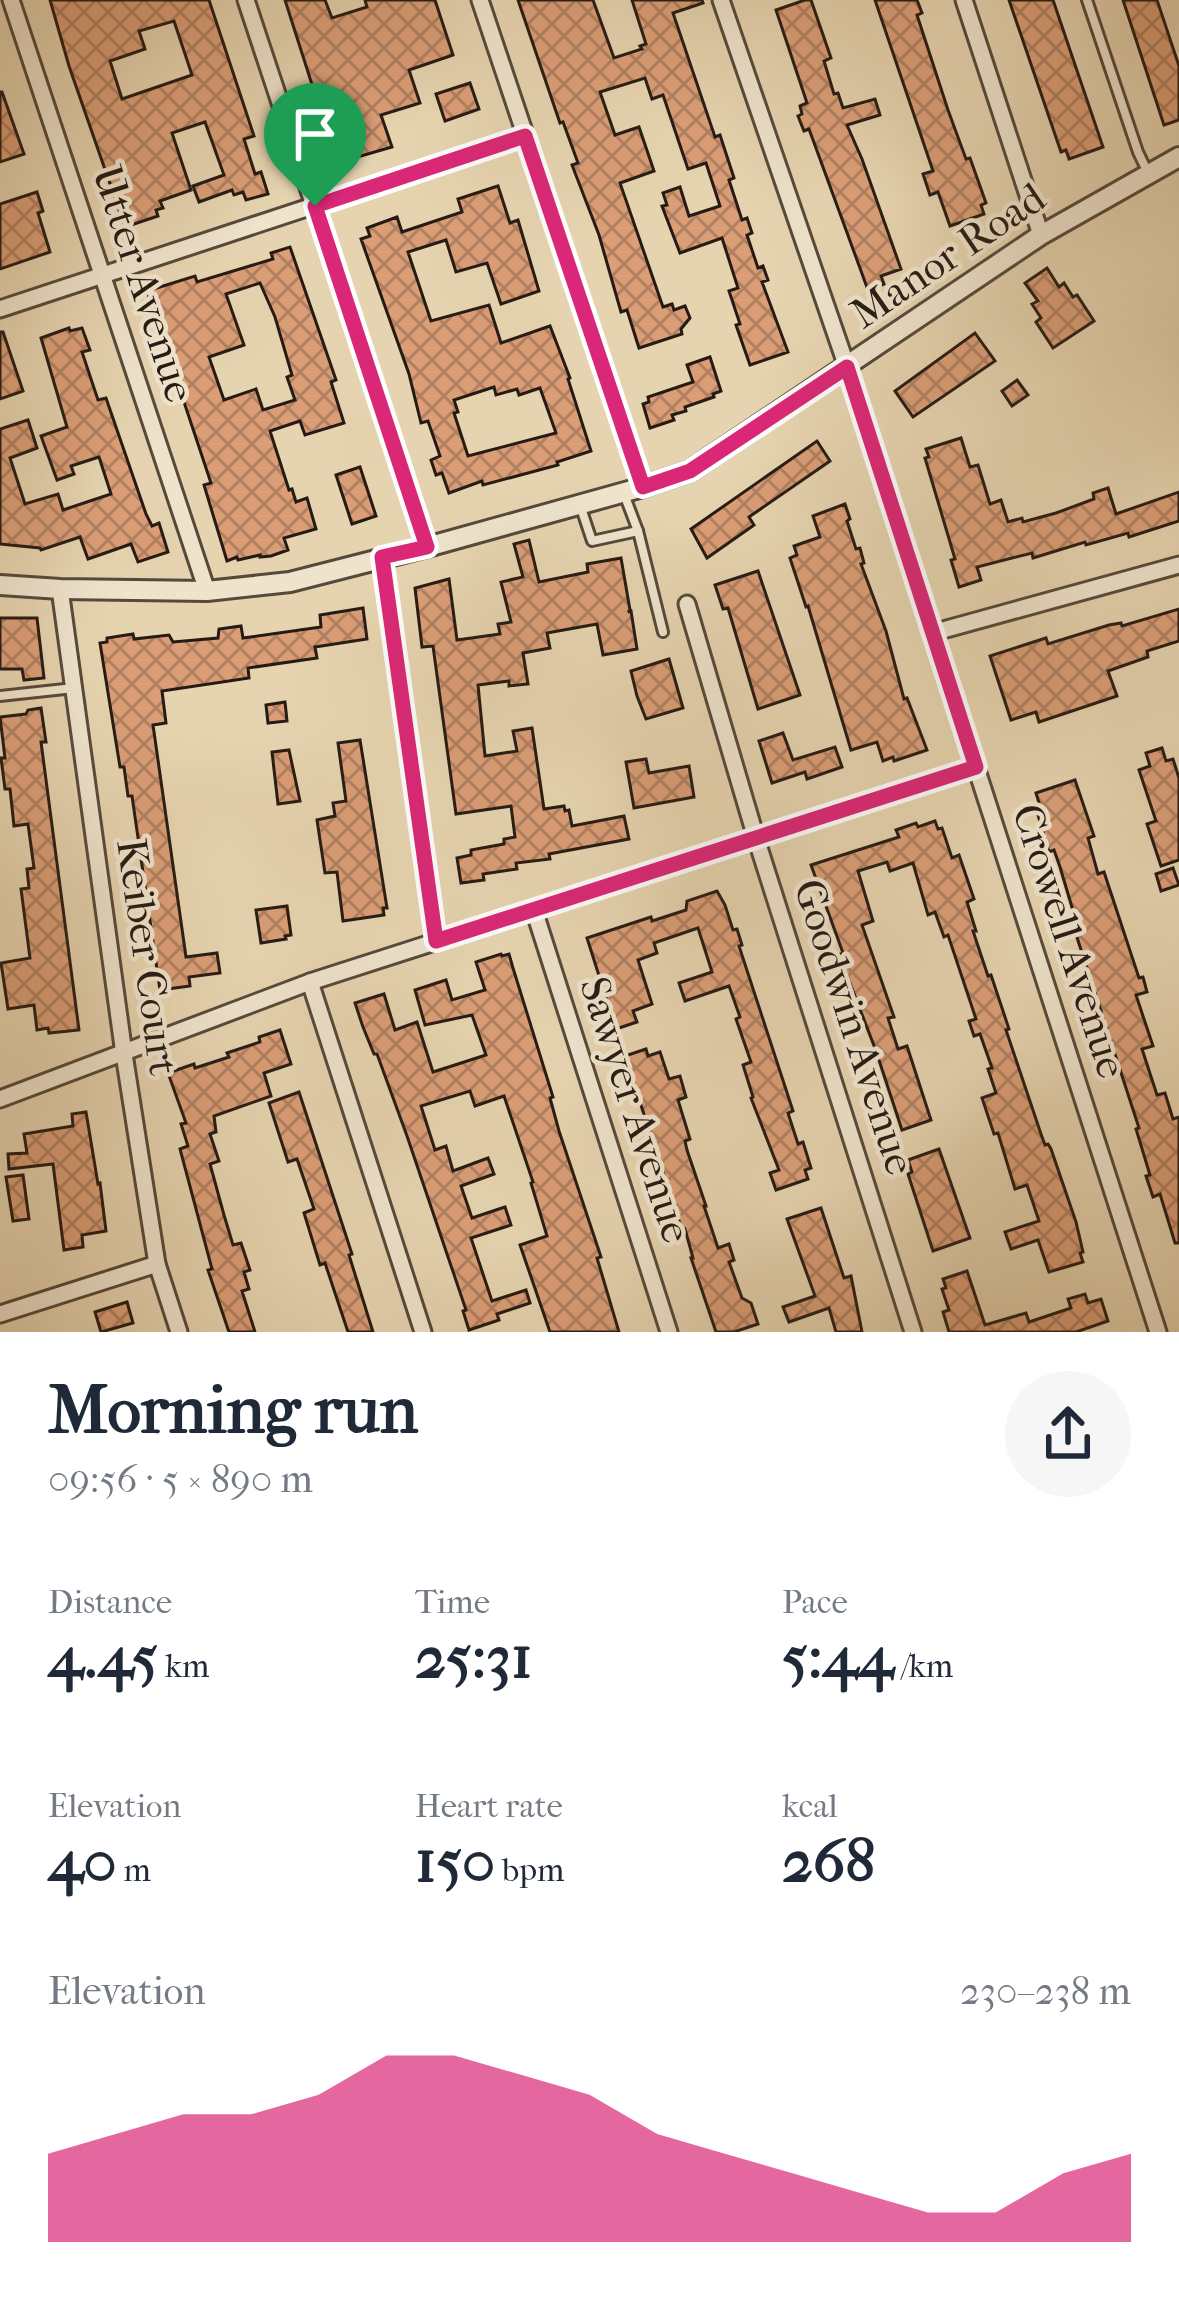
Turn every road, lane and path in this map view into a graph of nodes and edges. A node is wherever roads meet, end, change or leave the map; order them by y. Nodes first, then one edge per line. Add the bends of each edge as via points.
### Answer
1 (11, 0) edge
2 (246, 0) edge
3 (480, 0) edge
4 (721, 0) edge
5 (964, 0) edge
6 (1088, 0) edge
7 (525, 136) junction
8 (1179, 157) edge
9 (1148, 173) junction
10 (315, 206) junction
11 (1041, 235) junction
12 (103, 275) junction
13 (0, 309) edge
14 (847, 367) junction
15 (633, 490) junction
16 (580, 504) junction
17 (638, 531) junction
18 (427, 547) junction
19 (382, 557) junction
20 (1179, 565) edge
21 (0, 585) edge
22 (60, 590) junction
23 (208, 591) junction
24 (687, 604) dead end
25 (664, 632) dead end
26 (932, 633) junction
27 (74, 688) junction
28 (0, 697) edge
29 (976, 767) junction
30 (756, 838) junction
31 (534, 910) junction
32 (436, 941) junction
33 (310, 982) junction
34 (124, 1054) junction
35 (0, 1100) edge
36 (157, 1264) junction
37 (0, 1314) edge
38 (178, 1332) edge
39 (423, 1332) edge
40 (669, 1332) edge
41 (913, 1332) edge
42 (1158, 1332) edge

1 - 12 street, Utter Avenue
2 - 10 street
3 - 7 street
4 - 14 street, Crowell Avenue
5 - 11 street
6 - 9 lane
7 - 10 street
7 - 15 street
8 - 9 street, Manor Road
9 - 11 street, Manor Road
10 - 12 street
10 - 18 street
11 - 14 street, Manor Road
12 - 13 street
12 - 23 street, Utter Avenue
14 - 15 street, Manor Road via 690,471
14 - 26 street, Crowell Avenue
15 - 16 street, Manor Road
15 - 17 lane
16 - 17 lane via 592,541
16 - 18 street, Manor Road
17 - 25 lane
18 - 19 street, Manor Road
19 - 23 street, Manor Road via 290,582
19 - 32 street
20 - 26 street
21 - 22 street, Manor Road
22 - 23 street, Manor Road
22 - 27 street, Keiber Court
24 - 30 street, Goodwin Avenue
26 - 29 street, Crowell Avenue
27 - 28 lane
27 - 34 street, Keiber Court
29 - 30 street
29 - 42 street, Crowell Avenue
30 - 31 street
30 - 41 street, Goodwin Avenue
31 - 32 street
31 - 40 street, Sawyer Avenue
32 - 33 street
33 - 34 street
33 - 39 street
34 - 35 street
34 - 36 street, Keiber Court
36 - 37 street
36 - 38 street, Keiber Court

